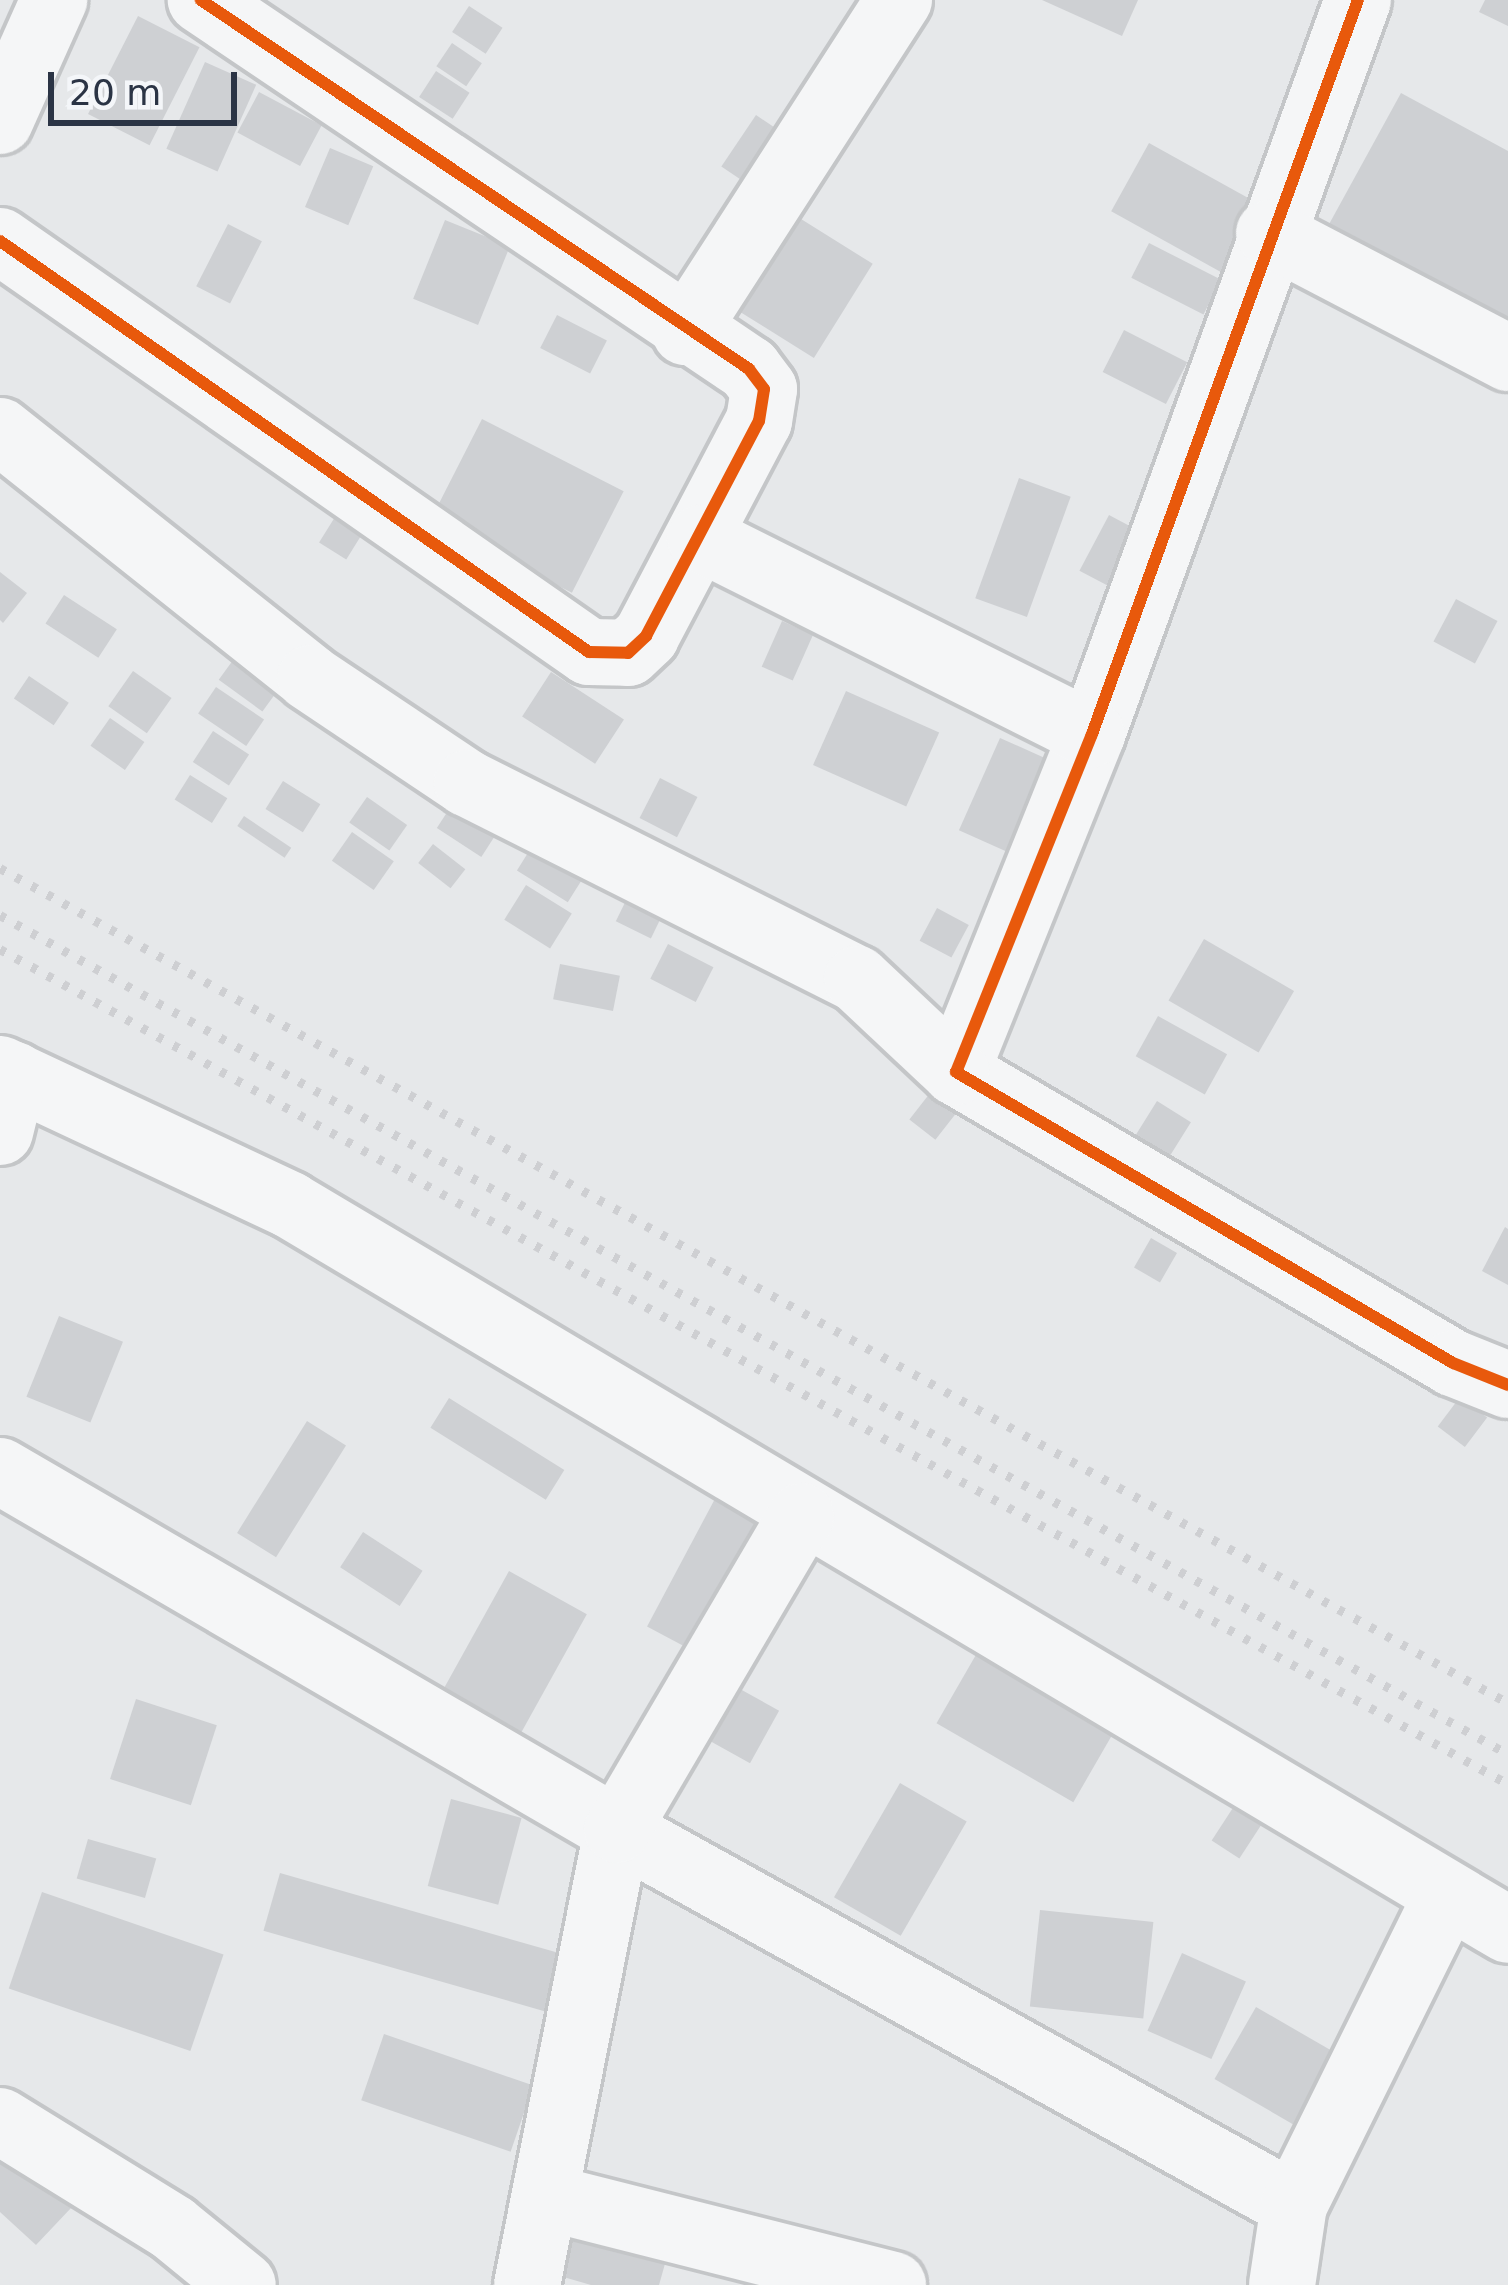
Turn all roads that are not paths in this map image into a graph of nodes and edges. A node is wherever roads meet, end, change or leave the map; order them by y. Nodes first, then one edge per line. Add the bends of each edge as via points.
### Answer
1 (54, 0) edge
2 (201, 0) edge
3 (899, 0) edge
4 (1358, 0) edge
5 (0, 121) edge
6 (1269, 232) junction
7 (0, 241) edge
8 (685, 332) junction
9 (1508, 358) edge
10 (0, 431) edge
11 (700, 538) junction
12 (1092, 734) junction
13 (956, 1072) junction
14 (5, 1092) edge
15 (1508, 1385) edge
16 (0, 1472) edge
17 (801, 1516) junction
18 (617, 1830) junction
19 (1447, 1897) junction
20 (1508, 1930) edge
21 (0, 2121) edge
22 (546, 2198) junction
23 (1294, 2204) junction
24 (243, 2285) edge
25 (526, 2285) edge
26 (893, 2285) edge
27 (1282, 2285) edge

1 - 5 street
2 - 8 street
3 - 8 street
4 - 6 street
6 - 9 street
6 - 12 street
7 - 11 street via 589,652 628,653 646,636
8 - 11 street via 749,369 764,389 759,421
10 - 13 street via 98,516 428,757 856,979
11 - 12 street
12 - 13 street
13 - 15 street via 1453,1363
14 - 17 street via 290,1204
16 - 18 street
17 - 18 street
17 - 19 street
18 - 22 street
18 - 23 street
19 - 20 street
19 - 23 street
21 - 24 street via 173,2228
22 - 25 street
22 - 26 street
23 - 27 street

